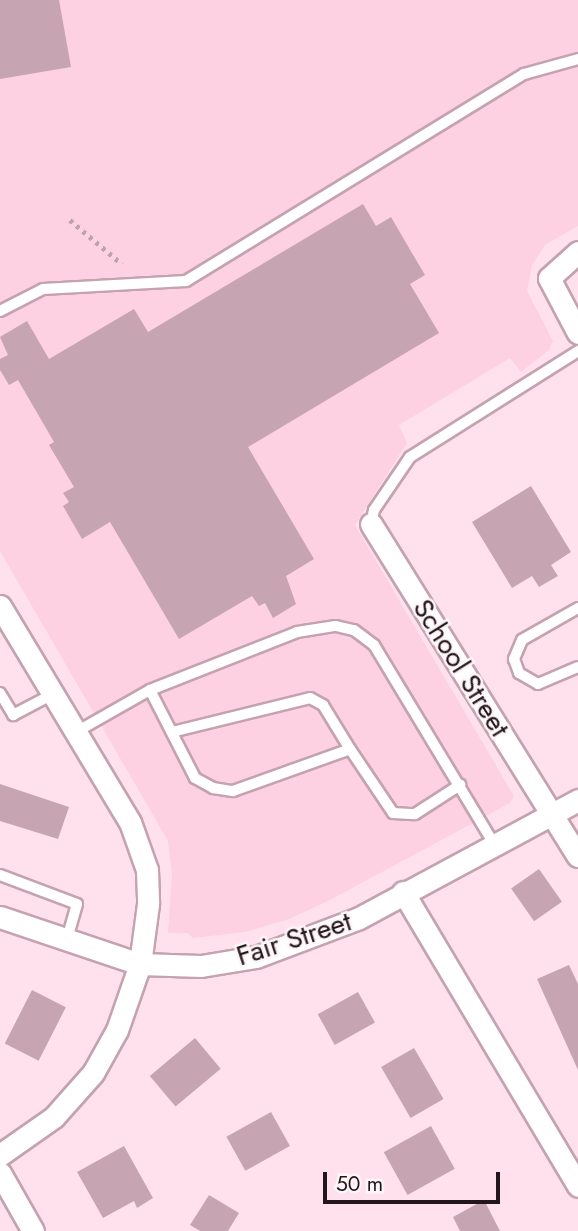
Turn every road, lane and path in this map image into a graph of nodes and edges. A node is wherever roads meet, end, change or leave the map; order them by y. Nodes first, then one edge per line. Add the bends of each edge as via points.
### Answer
1 (578, 59) edge
2 (70, 220) dead end
3 (578, 252) edge
4 (122, 264) dead end
5 (0, 311) edge
6 (578, 333) edge
7 (578, 351) edge
8 (371, 523) joint
9 (0, 606) edge
10 (578, 608) edge
11 (578, 667) edge
12 (150, 690) junction
13 (0, 693) edge
14 (53, 694) junction
15 (76, 732) junction
16 (172, 732) junction
17 (350, 749) junction
18 (460, 785) junction
19 (578, 800) edge
20 (552, 813) junction
21 (494, 844) junction
22 (578, 856) edge
23 (0, 875) edge
24 (403, 892) junction
25 (0, 917) edge
26 (67, 939) junction
27 (140, 964) junction
28 (0, 1155) edge
29 (0, 1173) edge
30 (578, 1186) edge
31 (33, 1231) edge

1 - 5 lane via 524,74 186,281 43,289
2 - 4 path
3 - 6 street via 550,278
7 - 8 lane via 410,457 374,510
8 - 20 street, School Street
9 - 14 street
10 - 11 lane via 522,640 514,659 519,673 538,684
12 - 15 lane
12 - 16 lane
12 - 18 lane via 297,632 336,626 355,630 374,645
13 - 14 lane via 13,715
14 - 15 street
15 - 27 street via 142,848 148,904
16 - 17 lane via 310,698 323,705
16 - 17 lane via 195,778 213,788 233,791
17 - 18 lane via 393,813 415,814
18 - 21 lane
19 - 20 street, Fair Street
20 - 21 street, Fair Street
20 - 22 street, School Street
21 - 24 street, Fair Street
23 - 26 lane via 76,904
24 - 27 street, Fair Street via 359,918 256,957 201,966
24 - 30 street
25 - 26 street, Fair Street
26 - 27 street, Fair Street
27 - 28 street via 117,1030 93,1073 54,1117
29 - 31 street

